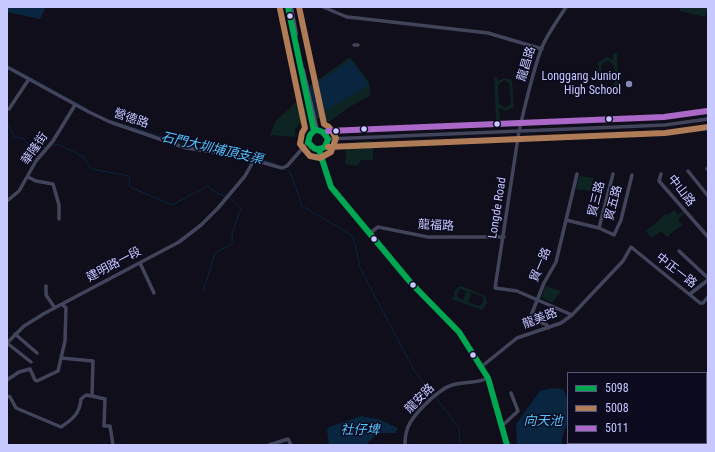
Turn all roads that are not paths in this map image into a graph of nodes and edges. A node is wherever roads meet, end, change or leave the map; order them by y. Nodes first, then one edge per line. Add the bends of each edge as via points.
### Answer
1 (289, 7) edge
2 (323, 7) edge
3 (566, 7) edge
4 (542, 49) junction
5 (7, 68) edge
6 (29, 79) junction
7 (75, 105) junction
8 (9, 109) dead end
9 (708, 119) edge
10 (316, 131) junction
11 (519, 131) junction
12 (328, 140) junction
13 (308, 142) junction
14 (319, 150) junction
15 (254, 160) junction
16 (688, 171) dead end
17 (577, 174) dead end
18 (614, 174) dead end
19 (661, 174) dead end
20 (632, 175) dead end
21 (28, 177) junction
22 (708, 196) edge
23 (7, 201) edge
24 (59, 219) dead end
25 (566, 220) junction
26 (599, 228) junction
27 (370, 233) junction
28 (707, 234) edge
29 (504, 237) junction
30 (631, 247) joint
31 (679, 251) dead end
32 (140, 263) junction
33 (46, 286) dead end
34 (154, 293) dead end
35 (690, 294) junction
36 (708, 297) edge
37 (538, 299) junction
38 (62, 304) junction
39 (55, 308) junction
40 (572, 315) junction
41 (548, 328) junction
42 (15, 334) junction
43 (7, 343) edge
44 (37, 353) dead end
45 (61, 358) junction
46 (31, 362) dead end
47 (481, 367) junction
48 (488, 378) junction
49 (7, 380) edge
50 (512, 393) dead end
51 (7, 396) edge
52 (92, 396) junction
53 (502, 426) junction
54 (113, 445) edge
55 (269, 445) edge
56 (291, 445) edge
57 (405, 445) edge
58 (507, 445) edge

1 - 10 main road
2 - 4 street via 352,17 488,33
3 - 4 street, 龍昌路
4 - 11 street, 龍昌路
5 - 6 street, 營德路
6 - 7 street, 營德路
6 - 8 street
7 - 15 street, 營德路 via 102,119 175,145
7 - 21 street, 華隆街 via 49,146 36,161
9 - 11 street via 665,125
10 - 12 main road via 323,132
10 - 13 main road via 310,135
11 - 12 street
11 - 29 street, Longde Road
12 - 14 main road via 325,147
13 - 14 main road via 314,149
13 - 15 street, 營德路 via 287,166 282,168
14 - 27 main road via 331,187
15 - 32 street, 建明路一段 via 245,176 201,225 179,242
16 - 22 street
17 - 25 street, 貿一路
18 - 26 street, 貿三路
19 - 28 street, 中山路 via 659,181
20 - 26 street, 貿五路 via 621,220 614,235
21 - 23 street, 華隆街 via 19,191
21 - 24 street via 53,184 59,205
25 - 26 street
25 - 37 street, 貿一路 via 556,262
27 - 29 street, 龍福路 via 378,227 428,237
27 - 47 main road via 416,288 459,332
29 - 37 street, Longde Road via 495,288 517,291
30 - 35 street, 中正一路
30 - 40 street, 龍美路 via 622,261
31 - 35 street via 708,278
32 - 34 street
32 - 38 street, 建明路一段
33 - 39 street via 46,295
35 - 36 street, 中正一路 via 702,304
37 - 40 street
37 - 41 street, 貿一路 via 530,318 547,325
38 - 39 street, 建明路一段
38 - 45 street via 66,308
39 - 42 street, 建明路一段
40 - 41 street, 龍美路
41 - 47 street, 龍美路 via 517,338
42 - 43 street, 建明路一段
42 - 44 street
43 - 46 street
45 - 49 street via 58,371 37,381 30,369 19,372
45 - 52 street via 93,361
47 - 48 main road
48 - 53 main road
48 - 57 street, 龍安路 via 480,382 453,384 435,396 410,422
50 - 53 street via 518,411
51 - 52 street via 16,408 61,426 74,419 80,408 81,399 86,395
52 - 54 street via 105,399 104,426 110,426
53 - 58 main road
55 - 56 street via 288,439

